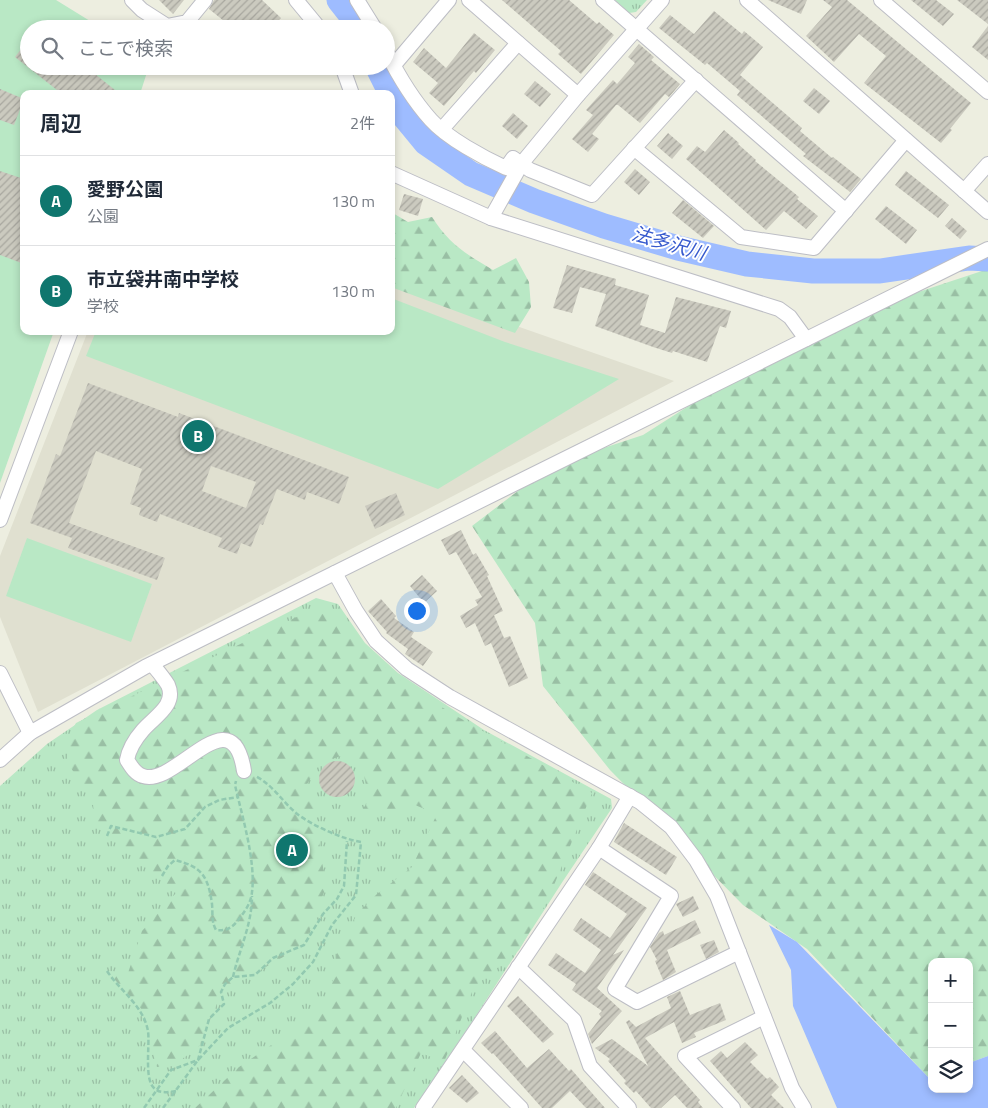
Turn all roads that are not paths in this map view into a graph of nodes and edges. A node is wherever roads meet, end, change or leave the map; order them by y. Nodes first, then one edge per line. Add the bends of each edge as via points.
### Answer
1 (132, 0) edge
2 (205, 0) edge
3 (296, 0) edge
4 (357, 0) edge
5 (449, 0) edge
6 (469, 0) edge
7 (604, 0) edge
8 (662, 0) edge
9 (747, 0) edge
10 (881, 0) edge
11 (158, 20) edge
12 (189, 20) edge
13 (314, 20) edge
14 (369, 20) edge
15 (637, 30) junction
16 (518, 43) junction
17 (395, 64) edge
18 (395, 67) edge
19 (345, 75) edge
20 (696, 80) junction
21 (351, 90) edge
22 (988, 92) edge
23 (578, 95) junction
24 (442, 129) junction
25 (906, 140) junction
26 (634, 148) junction
27 (522, 163) junction
28 (988, 164) edge
29 (395, 175) edge
30 (964, 191) junction
31 (846, 211) junction
32 (988, 212) edge
33 (494, 213) junction
34 (988, 249) edge
35 (69, 335) edge
36 (806, 339) junction
37 (0, 520) edge
38 (335, 573) junction
39 (152, 664) junction
40 (0, 673) edge
41 (30, 733) junction
42 (0, 760) edge
43 (244, 771) road end
44 (630, 796) junction
45 (600, 848) junction
46 (739, 952) junction
47 (518, 966) junction
48 (764, 1017) junction
49 (463, 1050) junction
50 (422, 1108) edge
51 (521, 1108) edge
52 (629, 1108) edge
53 (733, 1108) edge
54 (804, 1108) edge

1 - 11 street
2 - 12 street
3 - 13 street
4 - 14 street
5 - 17 street
6 - 16 street
7 - 15 street
8 - 15 street
9 - 25 street
10 - 22 street
15 - 20 street
15 - 23 street
16 - 23 street
16 - 24 street
18 - 24 street via 409,92
19 - 21 street
20 - 26 street
20 - 31 street
23 - 27 street
24 - 27 street via 506,168 513,158
25 - 30 street
25 - 31 street
26 - 27 street via 592,195 530,170
26 - 31 street via 741,237 814,248
27 - 33 street
28 - 30 street
29 - 33 street
30 - 32 street
33 - 36 street via 780,309
34 - 36 street
35 - 37 street
36 - 38 street
38 - 39 street
38 - 44 street via 376,640 407,669 450,697
39 - 41 street
39 - 43 street via 168,686 169,698 166,707 128,753 127,760 133,769 142,776 153,778 214,741 224,740 239,750
40 - 41 street
41 - 42 street
44 - 45 street
44 - 46 street via 671,827 696,860 717,896
45 - 46 street via 671,896 615,989 637,1002
45 - 47 street
46 - 48 street
47 - 49 street
47 - 52 street via 574,1020 590,1066
48 - 53 street via 685,1056
48 - 54 street via 792,1088
49 - 50 street
49 - 51 street

